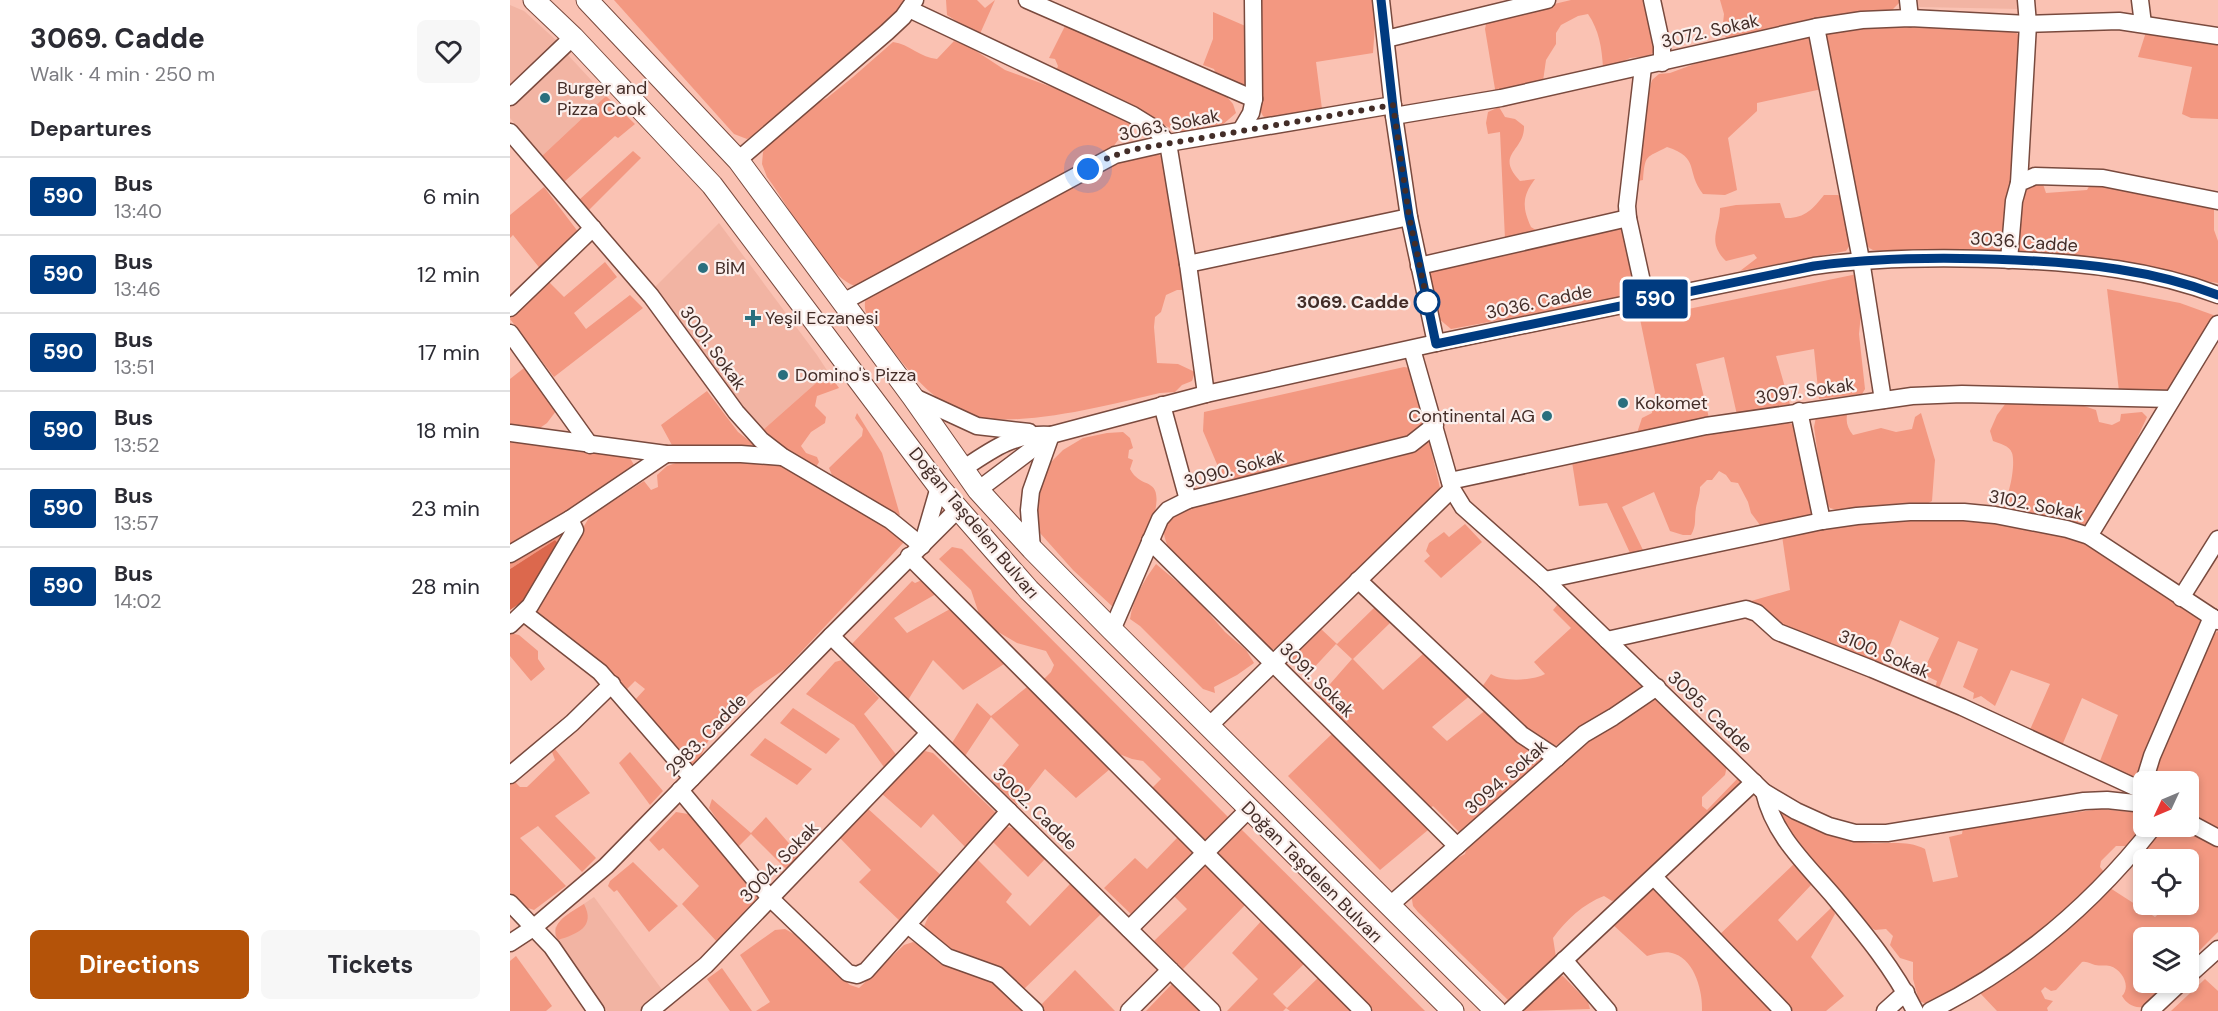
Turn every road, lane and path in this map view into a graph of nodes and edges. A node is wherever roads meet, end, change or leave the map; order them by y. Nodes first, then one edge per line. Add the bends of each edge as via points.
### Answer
1 (534, 0) edge
2 (586, 0) edge
3 (1028, 0) edge
4 (1253, 0) edge
5 (1381, 0) edge
6 (1547, 0) edge
7 (1652, 0) edge
8 (1908, 0) edge
9 (2026, 0) edge
10 (2140, 0) edge
11 (912, 5) edge
12 (1910, 18) junction
13 (2028, 24) junction
14 (2143, 24) junction
15 (1816, 27) junction
16 (2218, 36) edge
17 (573, 37) junction
18 (1386, 39) junction
19 (1662, 63) junction
20 (1643, 67) junction
21 (510, 97) edge
22 (1254, 99) junction
23 (1393, 111) junction
24 (1241, 130) junction
25 (510, 132) edge
26 (1168, 143) junction
27 (738, 160) junction
28 (2019, 183) junction
29 (2218, 201) edge
30 (1409, 216) junction
31 (1628, 218) junction
32 (593, 228) junction
33 (1861, 260) junction
34 (2008, 260) junction
35 (1188, 264) junction
36 (1419, 266) junction
37 (2218, 295) edge
38 (1646, 300) junction
39 (843, 302) junction
40 (510, 308) edge
41 (2218, 324) edge
42 (510, 333) edge
43 (1436, 344) junction
44 (1412, 349) junction
45 (1206, 394) junction
46 (912, 396) junction
47 (2171, 399) junction
48 (1883, 400) junction
49 (1162, 405) junction
50 (1799, 411) junction
51 (1435, 425) junction
52 (510, 433) edge
53 (1051, 435) junction
54 (590, 445) junction
55 (666, 454) junction
56 (783, 457) junction
57 (963, 469) junction
58 (1451, 485) junction
59 (939, 487) junction
60 (978, 490) junction
61 (1188, 500) junction
62 (958, 509) junction
63 (570, 519) junction
64 (1822, 521) junction
65 (2089, 536) junction
66 (2218, 539) edge
67 (1150, 541) junction
68 (1032, 549) junction
69 (916, 551) junction
70 (510, 554) edge
71 (1358, 580) junction
72 (1545, 580) junction
73 (2181, 598) junction
74 (524, 613) junction
75 (2215, 619) edge
76 (510, 626) edge
77 (1112, 630) junction
78 (831, 636) junction
79 (1606, 640) junction
80 (1273, 663) junction
81 (612, 684) junction
82 (1657, 687) junction
83 (1210, 725) junction
84 (929, 733) junction
85 (1557, 758) junction
86 (2148, 771) edge
87 (510, 775) edge
88 (686, 784) junction
89 (1759, 787) junction
90 (2133, 788) edge
91 (2133, 794) edge
92 (1248, 810) junction
93 (1009, 811) junction
94 (2199, 828) edge
95 (2145, 837) edge
96 (2218, 838) edge
97 (1457, 846) junction
98 (1205, 853) junction
99 (1653, 877) junction
100 (770, 898) junction
101 (510, 903) edge
102 (1389, 906) junction
103 (908, 925) junction
104 (533, 928) junction
105 (1129, 929) junction
106 (510, 943) edge
107 (2218, 949) edge
108 (1564, 960) junction
109 (2199, 966) edge
110 (1170, 970) junction
111 (1906, 992) junction
112 (2169, 993) edge
113 (596, 1011) edge
114 (650, 1011) edge
115 (1035, 1011) edge
116 (1129, 1011) edge
117 (1212, 1011) edge
118 (1363, 1011) edge
119 (1453, 1011) edge
120 (1496, 1011) edge
121 (1510, 1011) edge
122 (1608, 1011) edge
123 (1783, 1011) edge
124 (1885, 1011) edge
125 (1915, 1011) edge
126 (1930, 1011) edge
127 (2150, 1011) edge

1 - 17 main road, Doğan Taşdelen Bulvarı
2 - 27 main road, Doğan Taşdelen Bulvarı
3 - 22 street
4 - 22 street
5 - 18 street
6 - 18 street
7 - 19 street
8 - 12 street
9 - 13 street
10 - 14 street
11 - 26 street via 1133,115
11 - 27 street via 887,32
12 - 13 street, 3072. Sokak
12 - 15 street, 3072. Sokak
13 - 14 street, 3072. Sokak
13 - 28 street
14 - 16 street, 3072. Sokak
15 - 19 street, 3072. Sokak
15 - 33 street
17 - 21 street
17 - 59 main road, Doğan Taşdelen Bulvarı via 722,198
18 - 23 street
19 - 20 street, 3072. Sokak
20 - 23 street, 3072. Sokak via 1502,98
20 - 31 street via 1629,176
22 - 24 street
23 - 24 street, 3063. Sokak
23 - 30 street
24 - 26 street, 3063. Sokak
25 - 32 street, 3001. Sokak
26 - 35 street
26 - 39 street, 3063. Sokak via 1108,158
27 - 39 main road, Doğan Taşdelen Bulvarı
28 - 29 street via 2035,176 2103,178
28 - 34 street
30 - 35 street
30 - 36 street
31 - 36 street
31 - 38 street
32 - 40 street
32 - 56 street, 3001. Sokak via 651,296 736,412
33 - 34 street, 3036. Cadde
33 - 38 street, 3036. Cadde
33 - 48 street
34 - 37 street, 3036. Cadde via 2133,272 2171,279
35 - 45 street
36 - 43 street
38 - 43 street, 3036. Cadde
39 - 46 main road, Doğan Taşdelen Bulvarı
41 - 47 street
42 - 54 street
43 - 44 street, 3036. Cadde
44 - 45 street, 3036. Cadde
44 - 51 street, 3095. Cadde
45 - 49 street, 3036. Cadde
46 - 53 street via 977,426
46 - 57 main road, Doğan Taşdelen Bulvarı
47 - 48 street, 3097. Sokak via 1934,394
47 - 65 street
48 - 50 street, 3097. Sokak
49 - 53 street, 3036. Cadde
49 - 61 street
50 - 58 street, 3097. Sokak via 1706,426
50 - 64 street
51 - 58 street, 3095. Cadde
51 - 61 street, 3090. Sokak via 1411,444
52 - 54 street
53 - 57 street, 3036. Cadde via 1012,440
53 - 60 street, 3036. Cadde
53 - 68 street via 1031,491
54 - 55 street
55 - 56 street
55 - 63 street
56 - 69 street, 3001. Sokak via 890,520
57 - 59 main road
57 - 60 main road, Doğan Taşdelen Bulvarı
58 - 71 street
58 - 72 street, 3095. Cadde via 1463,507
59 - 62 main road, Doğan Taşdelen Bulvarı
59 - 69 street, 2983. Cadde
60 - 62 main road
60 - 68 main road, Doğan Taşdelen Bulvarı
61 - 67 street, 3090. Sokak via 1168,510
62 - 69 street, 2983. Cadde
62 - 92 main road, Doğan Taşdelen Bulvarı via 1029,590
63 - 70 street
63 - 74 street via 574,530
64 - 65 street, 3102. Sokak via 1910,512 1964,512 2019,519
64 - 72 street, 3102. Sokak
65 - 73 street, 3102. Sokak
66 - 73 street
67 - 77 street, 3090. Sokak
67 - 80 street, 3091. Sokak
68 - 77 main road, Doğan Taşdelen Bulvarı
69 - 78 street, 2983. Cadde
69 - 98 street, 3001. Sokak
71 - 80 street
71 - 85 street via 1522,735
72 - 79 street, 3095. Cadde
73 - 75 street, 3102. Sokak
74 - 76 street
74 - 81 street
75 - 86 street
77 - 83 main road, Doğan Taşdelen Bulvarı
78 - 84 street, 3002. Cadde
78 - 88 street, 2983. Cadde
79 - 82 street, 3095. Cadde
79 - 90 street, 3100. Sokak via 1746,609 1757,613 1778,632 1962,707
80 - 83 street
80 - 97 street, 3091. Sokak
81 - 87 street
81 - 88 street
82 - 85 street, 3094. Sokak via 1584,734
82 - 89 street, 3095. Cadde
83 - 102 main road, Doğan Taşdelen Bulvarı
84 - 93 street, 3002. Cadde
84 - 100 street, 3004. Sokak
85 - 97 street, 3094. Sokak
88 - 100 street
88 - 104 street, 2983. Cadde via 606,866
89 - 91 street, 3095. Cadde via 1829,826 1871,834
89 - 99 street
89 - 111 street via 1772,817 1798,858 1874,944
92 - 98 street
92 - 119 main road, Doğan Taşdelen Bulvarı
93 - 103 street
93 - 105 street, 3002. Cadde
94 - 96 street
95 - 126 street via 2113,877 2044,940 1959,997
97 - 102 street, 3094. Sokak
98 - 105 street
98 - 118 street, 3001. Sokak
99 - 108 street
99 - 123 street
100 - 103 street via 848,973 857,975 866,971
100 - 114 street, 3004. Sokak via 706,965
101 - 104 street
102 - 120 main road, Doğan Taşdelen Bulvarı
103 - 115 street via 947,957 997,975
104 - 106 street, 2983. Cadde
104 - 113 street via 552,947
105 - 110 street, 3002. Cadde
107 - 109 street
108 - 121 street
108 - 122 street
110 - 116 street
110 - 117 street, 3002. Cadde
111 - 124 street
111 - 125 street
112 - 127 street

